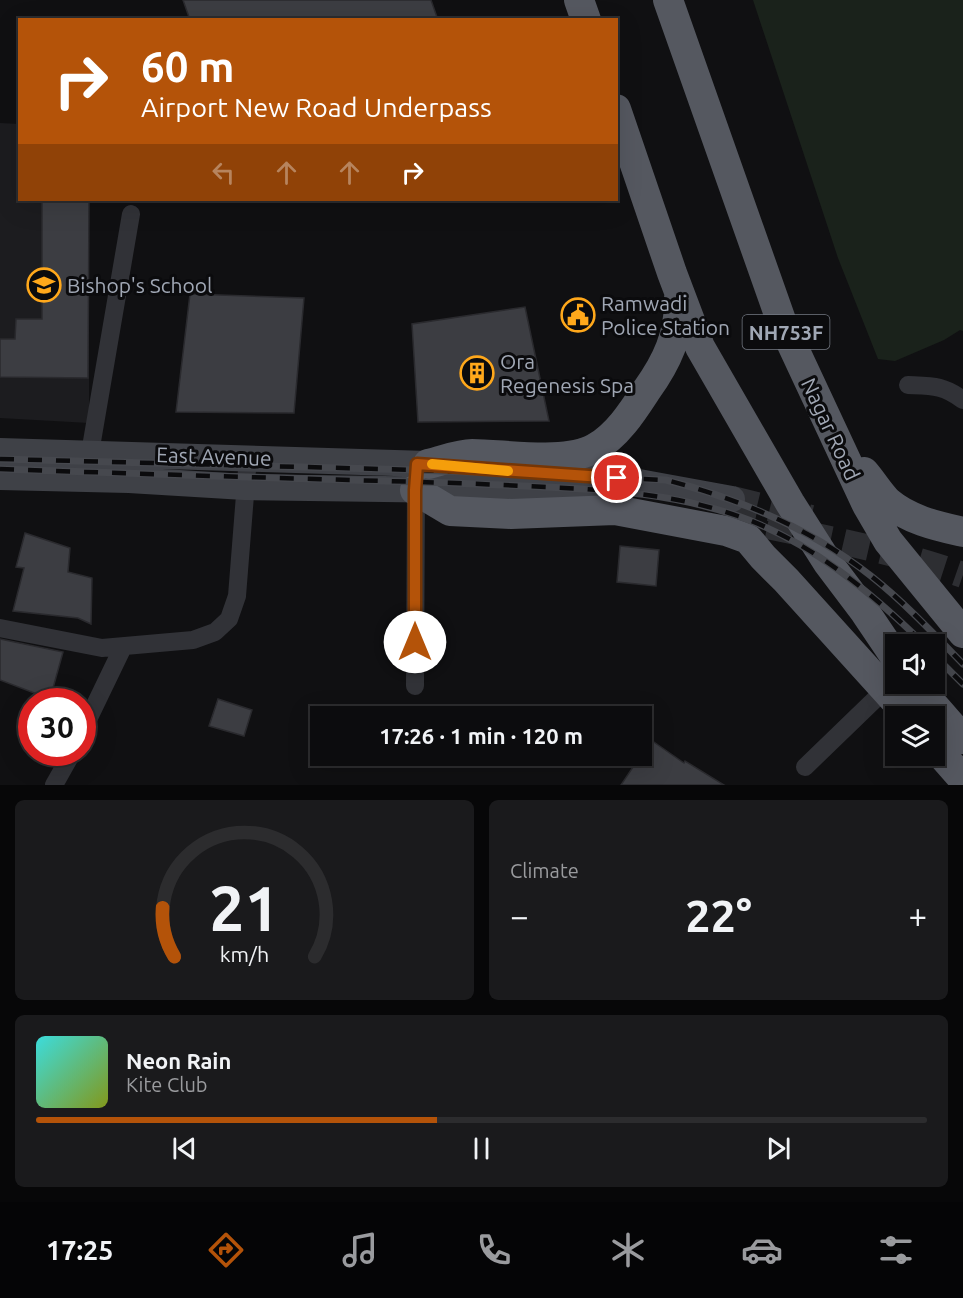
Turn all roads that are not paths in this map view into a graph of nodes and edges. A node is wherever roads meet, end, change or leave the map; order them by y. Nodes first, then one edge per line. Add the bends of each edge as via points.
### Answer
1 (579, 0) edge
2 (668, 0) edge
3 (585, 18) edge
4 (618, 115) edge
5 (131, 214) dead end
6 (678, 290) junction
7 (908, 386) dead end
8 (963, 400) edge
9 (831, 429) junction
10 (0, 451) edge
11 (90, 453) junction
12 (248, 457) junction
13 (420, 473) junction
14 (0, 477) edge
15 (246, 487) junction
16 (731, 508) tunnel mouth
17 (963, 532) edge
18 (0, 628) edge
19 (963, 633) edge
20 (885, 642) edge
21 (123, 647) junction
22 (885, 678) edge
23 (416, 686) dead end
24 (885, 688) edge
25 (924, 694) edge
26 (96, 703) edge
27 (963, 739) edge
28 (945, 759) edge
29 (65, 766) edge
30 (806, 767) dead end
31 (963, 779) edge
32 (54, 785) edge

1 - 3 highway
2 - 9 highway, Nagar Road / NH753F via 782,323
4 - 6 highway
5 - 11 street
6 - 13 highway via 679,316 672,349 625,423 595,448 578,454 538,457 469,454
6 - 20 highway via 700,347 790,503
7 - 8 street via 937,386
9 - 17 highway via 887,500 902,512
9 - 19 highway, Nagar Road / NH753F via 888,540
10 - 11 main road, East Avenue
11 - 12 main road, East Avenue
12 - 13 main road, East Avenue
12 - 15 street
13 - 15 main road, East Avenue
13 - 16 main road via 596,496 622,495
13 - 22 highway via 450,510 511,514 615,510 726,531 748,539
13 - 23 street
14 - 15 main road, East Avenue
15 - 21 street via 237,589 229,620 215,632 193,640
18 - 21 street via 102,648
21 - 26 street
24 - 30 street
25 - 27 highway
28 - 31 highway
29 - 32 street

